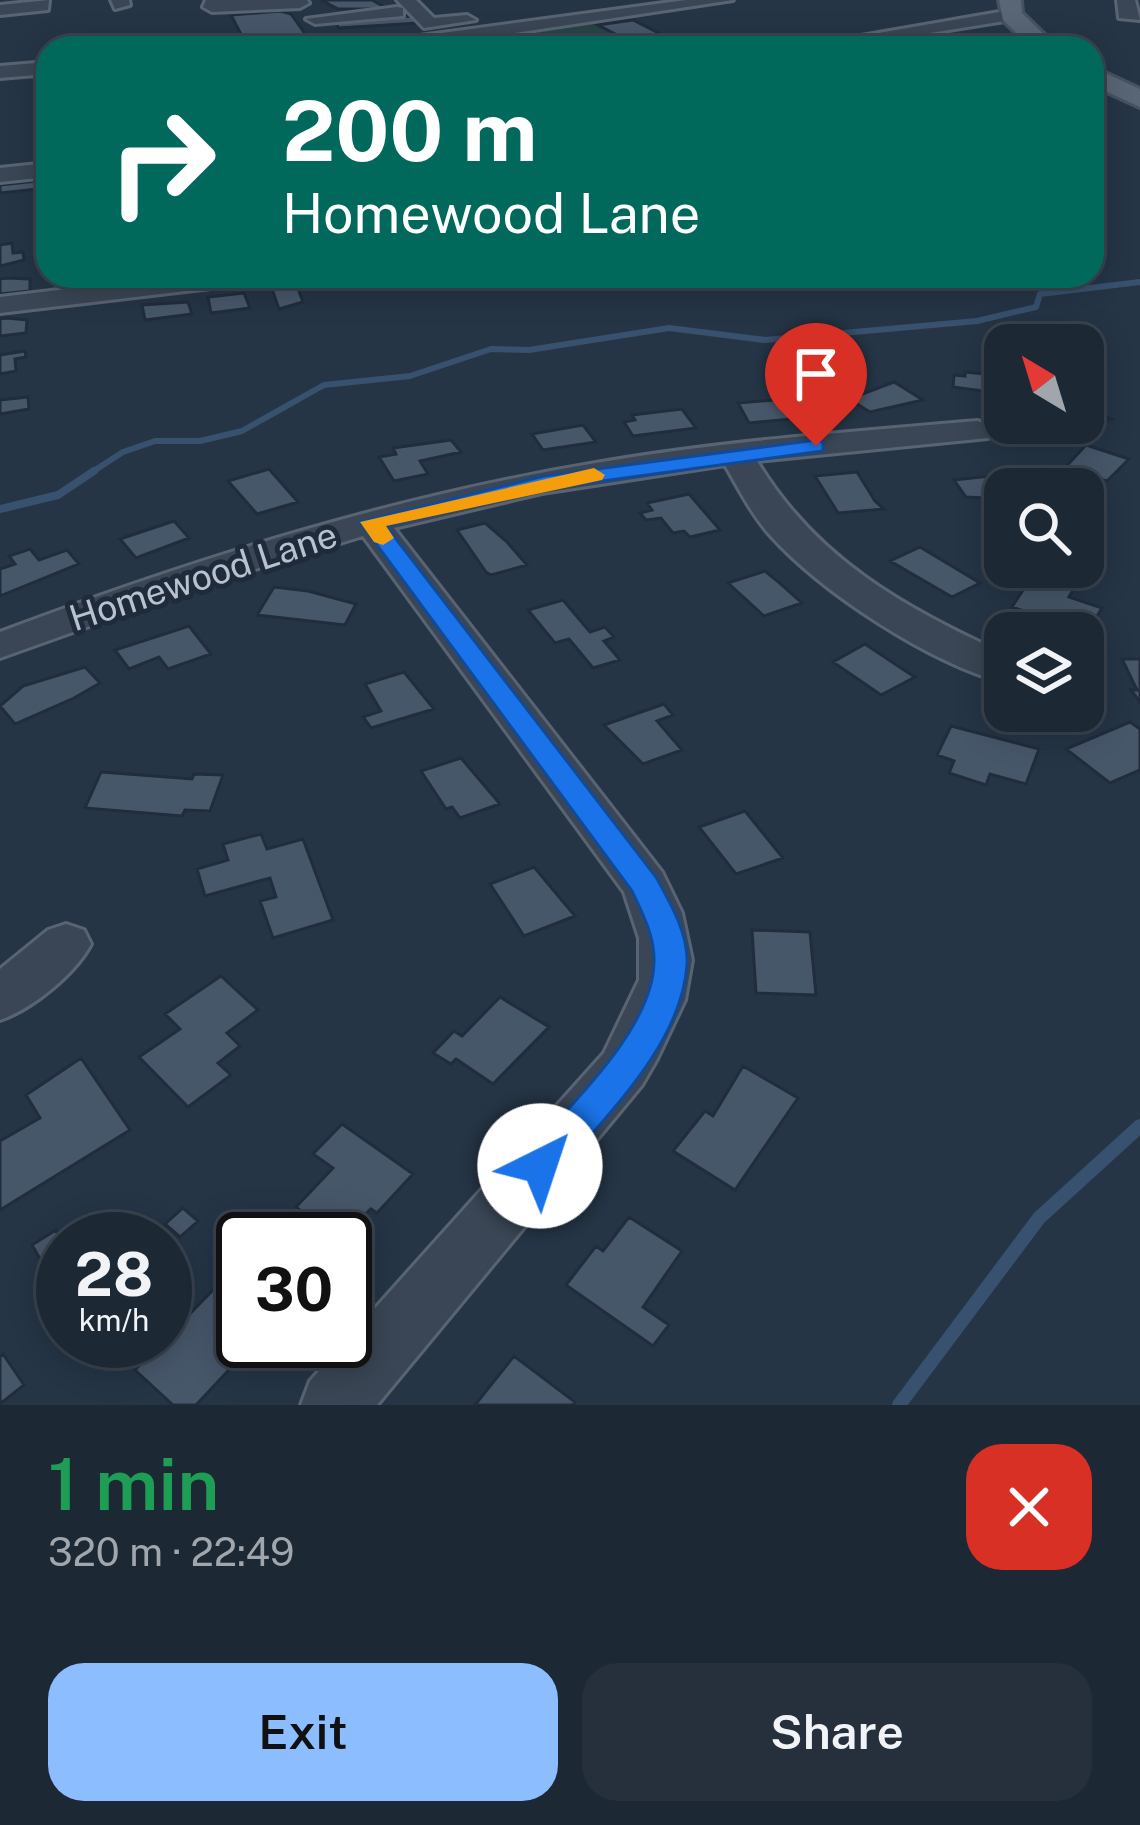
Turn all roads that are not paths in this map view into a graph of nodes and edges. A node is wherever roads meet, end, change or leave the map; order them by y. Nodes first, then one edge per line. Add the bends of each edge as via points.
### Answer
1 (215, 0) edge
2 (469, 0) edge
3 (724, 0) edge
4 (298, 2) edge
5 (596, 2) edge
6 (405, 6) edge
7 (628, 7) edge
8 (1010, 8) edge
9 (558, 10) edge
10 (510, 16) dead end
11 (314, 19) junction
12 (331, 36) edge
13 (433, 36) edge
14 (864, 36) edge
15 (1035, 36) edge
16 (36, 69) edge
17 (0, 72) edge
18 (1104, 80) edge
19 (1134, 94) edge
20 (36, 171) edge
21 (0, 175) edge
22 (144, 288) edge
23 (0, 305) edge
24 (977, 431) dead end
25 (735, 453) junction
26 (371, 522) junction
27 (0, 646) edge
28 (984, 660) edge
29 (66, 944) dead end
30 (0, 998) edge
31 (334, 1405) edge

1 - 4 street via 212,7 228,10
2 - 6 street
3 - 7 street
4 - 11 street
5 - 7 street
5 - 9 street
6 - 10 street via 430,24
6 - 11 street
7 - 9 street
8 - 14 street
8 - 15 main road
9 - 13 street
11 - 12 street
16 - 17 street
18 - 19 main road
20 - 21 street
22 - 23 street
24 - 25 street, Homewood Lane
25 - 26 street, Homewood Lane via 544,482
25 - 28 street via 784,529 839,575 927,634
26 - 27 street, Homewood Lane via 220,566
26 - 31 street via 645,885 671,962 659,1009 623,1069
29 - 30 street

